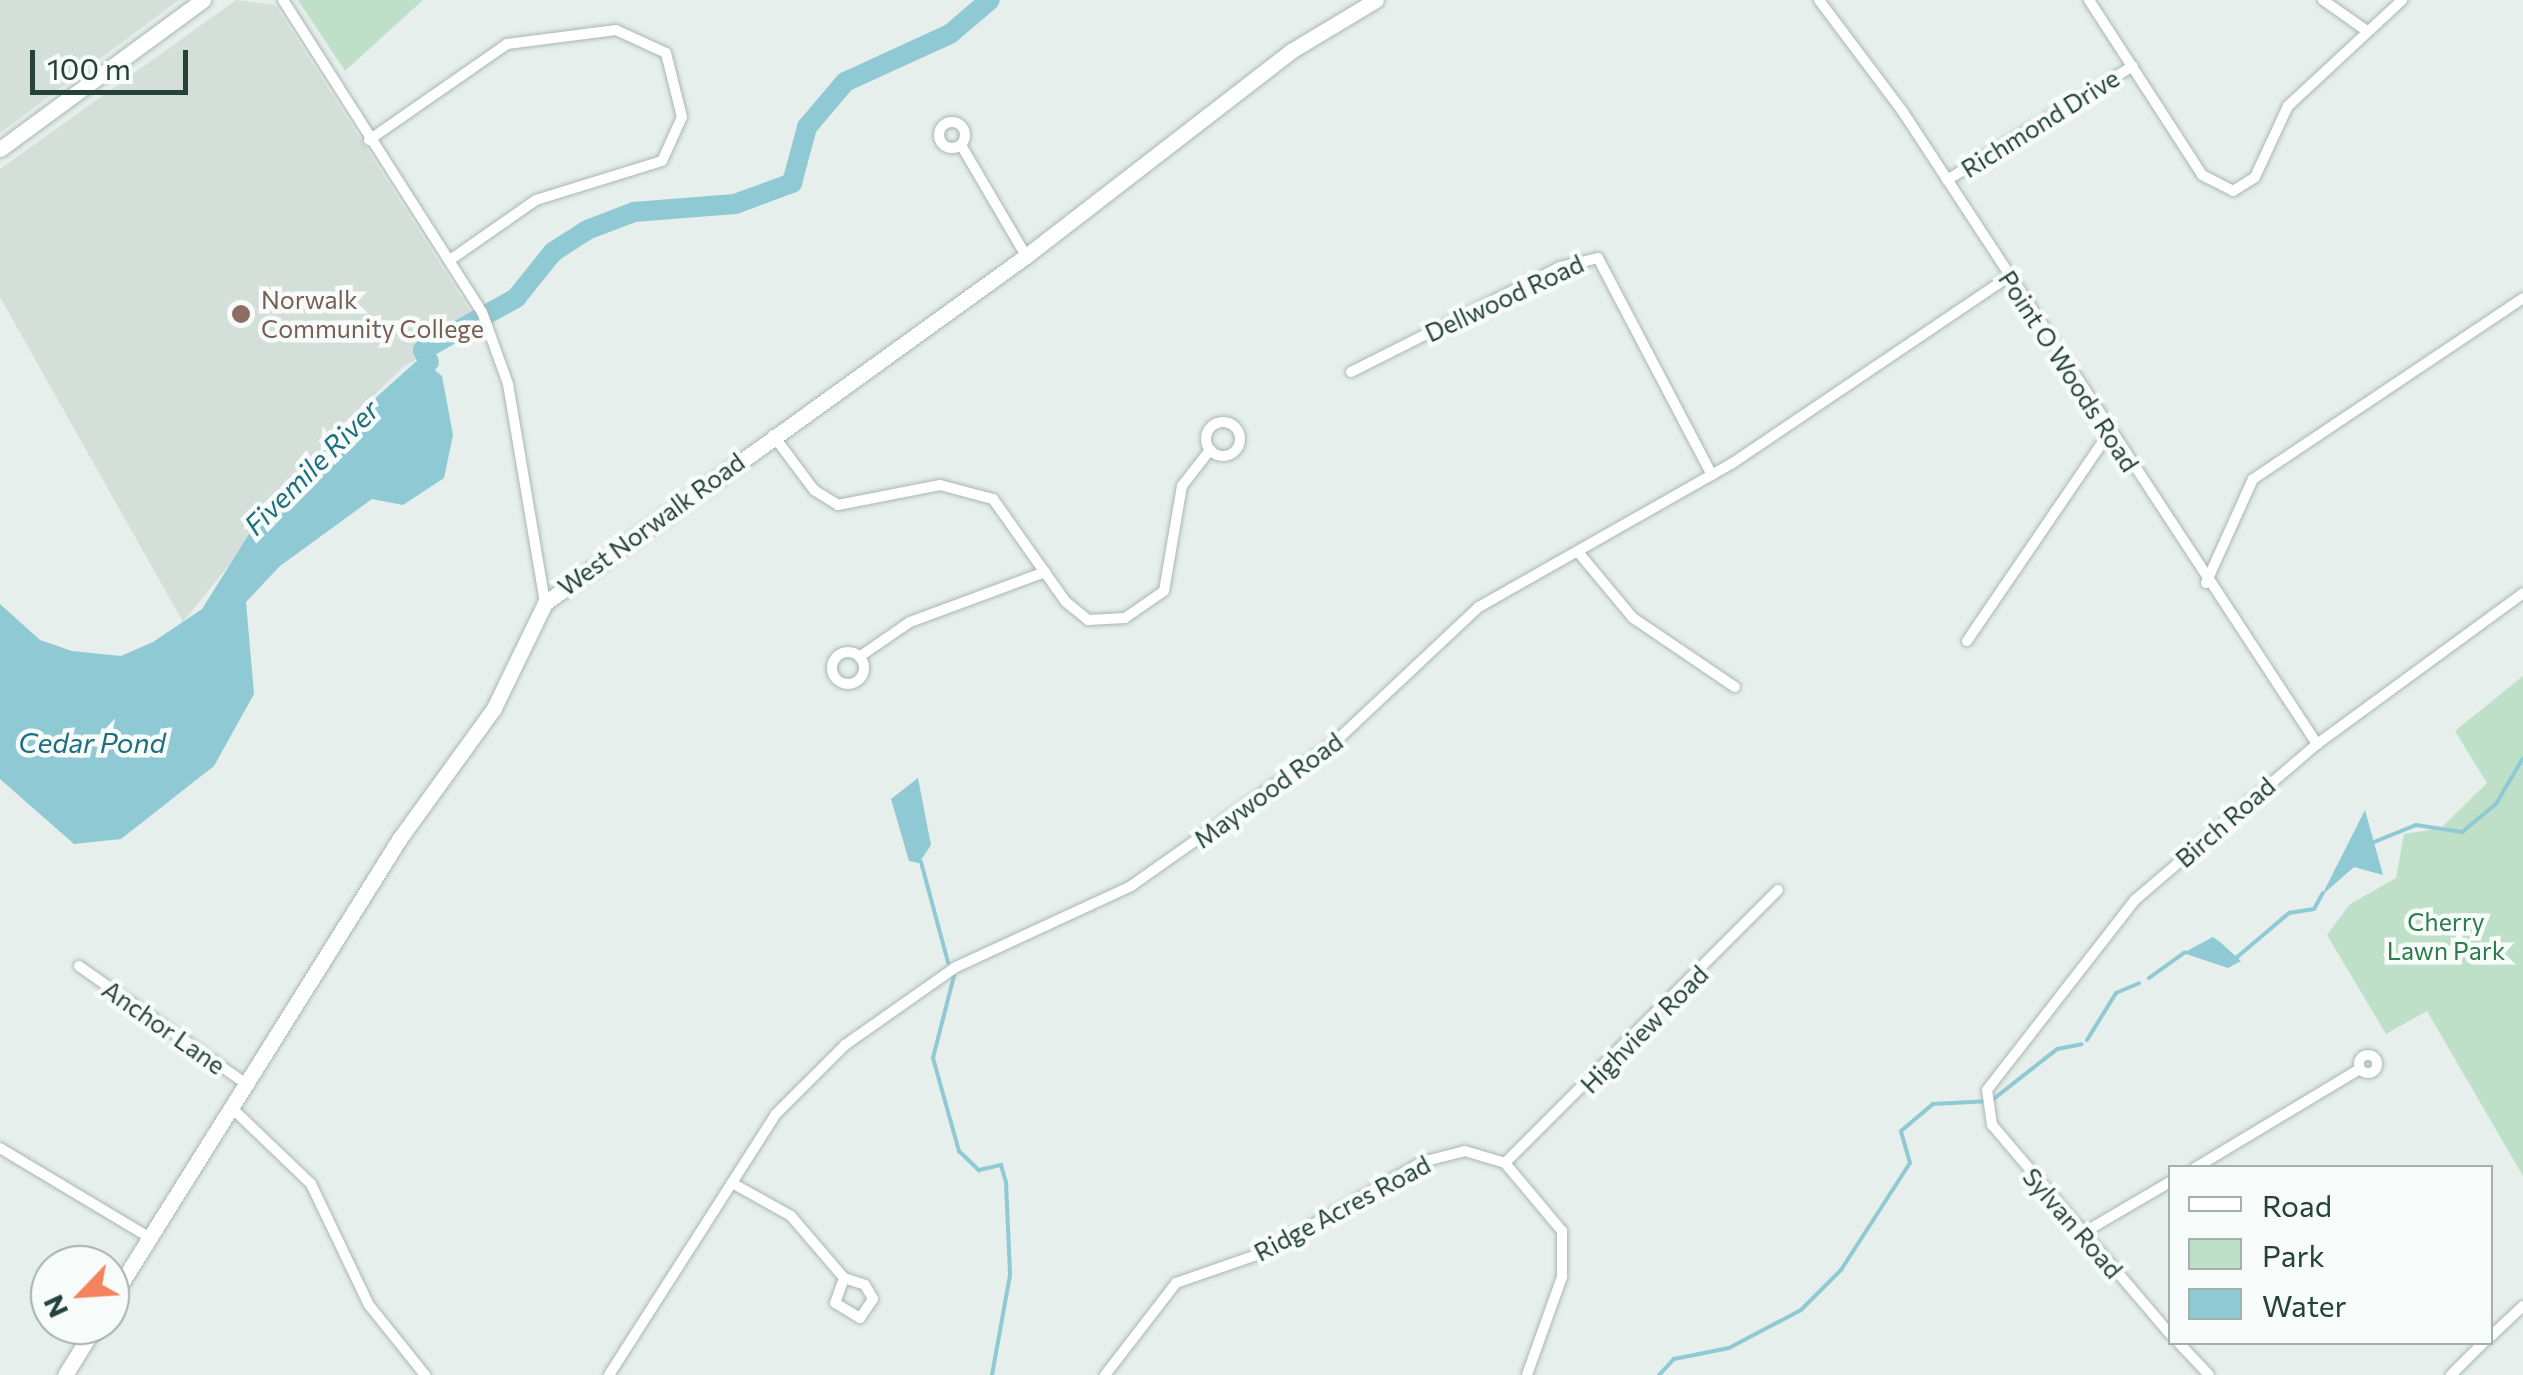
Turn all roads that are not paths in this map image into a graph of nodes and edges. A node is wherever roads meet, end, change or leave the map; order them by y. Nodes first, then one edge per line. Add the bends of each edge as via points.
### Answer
1 (204, 0) edge
2 (282, 0) edge
3 (1376, 0) edge
4 (1819, 0) edge
5 (2089, 0) edge
6 (2323, 0) edge
7 (2402, 0) edge
8 (2367, 31) junction
9 (2133, 66) junction
10 (368, 140) junction
11 (961, 145) dead end
12 (0, 149) edge
13 (1948, 180) junction
14 (1026, 256) junction
15 (454, 258) junction
16 (2008, 277) junction
17 (2523, 298) edge
18 (1351, 372) dead end
19 (2110, 432) junction
20 (773, 434) junction
21 (1210, 450) dead end
22 (1712, 475) junction
23 (1578, 552) junction
24 (1045, 572) junction
25 (2206, 583) junction
26 (2523, 594) edge
27 (545, 603) junction
28 (1967, 641) dead end
29 (859, 657) dead end
30 (1736, 688) dead end
31 (2318, 744) junction
32 (1778, 890) dead end
33 (79, 966) dead end
34 (2360, 1069) dead end
35 (250, 1087) junction
36 (1985, 1101) joint
37 (235, 1111) junction
38 (0, 1148) edge
39 (1506, 1163) junction
40 (2201, 1165) edge
41 (732, 1183) junction
42 (2168, 1183) edge
43 (2083, 1233) junction
44 (148, 1238) junction
45 (130, 1268) edge
46 (844, 1278) dead end
47 (2523, 1306) edge
48 (2168, 1332) edge
49 (2493, 1333) edge
50 (84, 1345) edge
51 (2181, 1345) edge
52 (2481, 1345) edge
53 (2462, 1364) junction
54 (65, 1375) edge
55 (425, 1375) edge
56 (608, 1375) edge
57 (1105, 1375) edge
58 (1528, 1375) edge
59 (2209, 1375) edge
60 (2451, 1375) edge
61 (2470, 1375) edge

1 - 12 main road
2 - 10 street
3 - 14 main road, West Norwalk Road via 1192,123
4 - 13 street, Point O Woods Road
5 - 9 street, Richmond Drive
6 - 8 street
7 - 8 street, Richmond Drive
8 - 9 street, Richmond Drive via 2288,106 2255,177 2233,191 2202,175
9 - 13 street, Richmond Drive
10 - 15 street
10 - 15 street via 508,44 616,30 666,52 682,117 662,161 536,200
11 - 14 street
13 - 16 street, Point O Woods Road
14 - 20 main road, West Norwalk Road
15 - 27 street via 508,384
16 - 19 street, Point O Woods Road
16 - 22 street, Maywood Road
17 - 25 street via 2253,479
18 - 22 street, Dellwood Road via 1546,274 1598,258
19 - 25 street, Point O Woods Road
19 - 28 street
20 - 24 street via 814,490 838,504 940,485 994,499
20 - 27 main road, West Norwalk Road
21 - 24 street via 1182,486 1176,561 1148,608 1088,620
22 - 23 street, Maywood Road
23 - 30 street via 1633,618
23 - 41 street, Maywood Road via 1462,619 1335,742 1132,886 956,966 881,1016 776,1114
24 - 29 street via 910,622
25 - 31 street, Point O Woods Road
26 - 31 street, Birch Road
27 - 35 main road, West Norwalk Road via 494,708 400,838
31 - 36 street, Birch Road via 2135,900
32 - 39 street, Highview Road
33 - 35 street, Anchor Lane
34 - 40 street
35 - 37 main road, West Norwalk Road
36 - 43 street, Sylvan Road
37 - 44 main road, West Norwalk Road
37 - 55 street via 311,1184 369,1305
38 - 44 street
39 - 57 street, Ridge Acres Road via 1472,1151 1440,1154 1290,1240 1176,1283
39 - 58 street via 1562,1231 1562,1277
41 - 46 street via 791,1216
41 - 56 street, Maywood Road
42 - 43 street
43 - 48 street, Sylvan Road
44 - 45 main road, West Norwalk Road
47 - 49 street
50 - 54 main road
51 - 59 street
52 - 53 street
53 - 60 street
53 - 61 street

